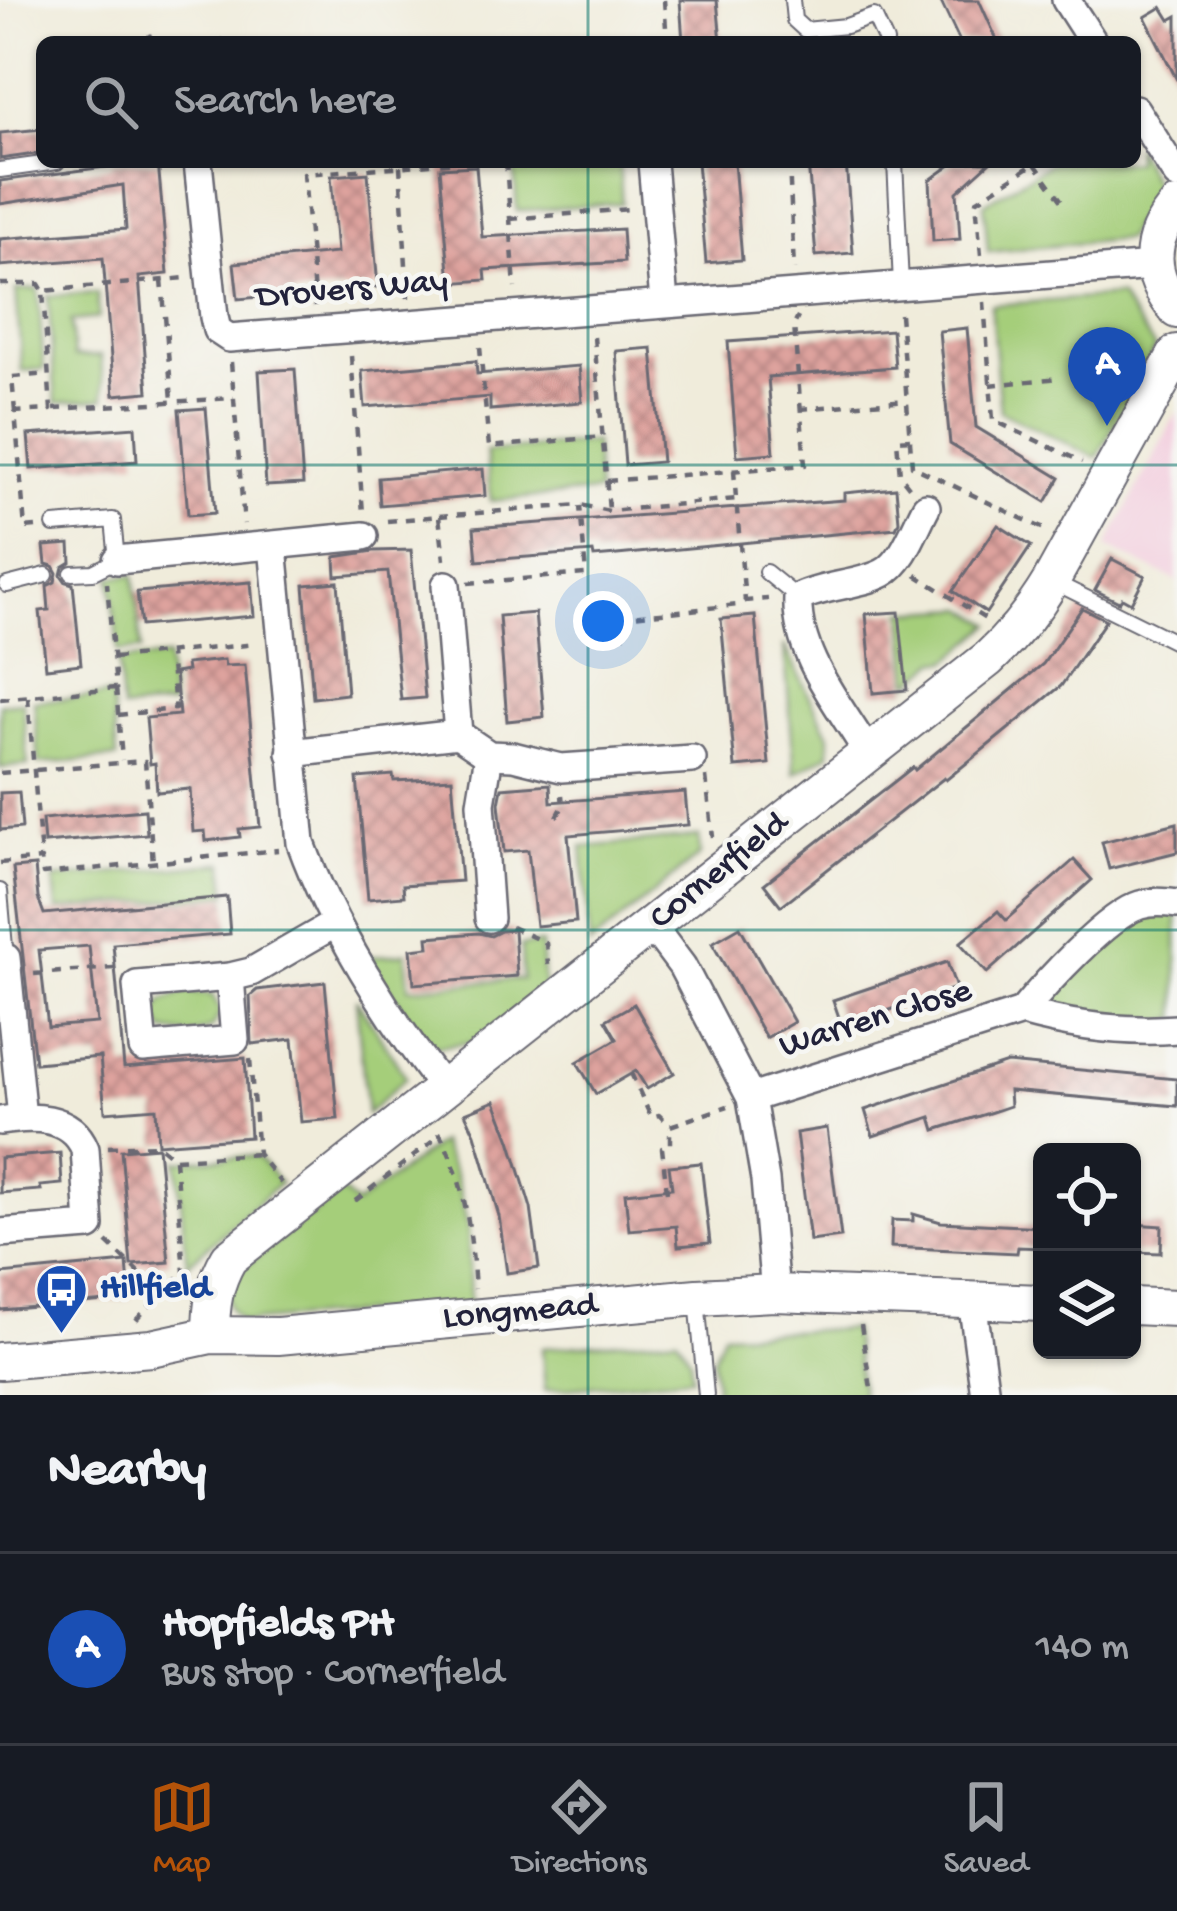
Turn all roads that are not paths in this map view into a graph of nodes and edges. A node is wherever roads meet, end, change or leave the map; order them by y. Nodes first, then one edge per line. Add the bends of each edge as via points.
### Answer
1 (792, 0) edge
2 (1066, 0) edge
3 (847, 34) edge
4 (883, 36) edge
5 (1089, 36) edge
6 (1141, 119) edge
7 (36, 165) edge
8 (199, 168) edge
9 (653, 168) edge
10 (895, 168) edge
11 (0, 170) edge
12 (1177, 176) edge
13 (1177, 206) edge
14 (1154, 266) junction
15 (901, 284) junction
16 (664, 302) junction
17 (1177, 310) edge
18 (1177, 353) edge
19 (926, 507) road end
20 (54, 525) road end
21 (364, 530) road end
22 (260, 547) junction
23 (111, 563) junction
24 (766, 572) dead end
25 (72, 573) dead end
26 (46, 575) dead end
27 (1051, 580) junction
28 (7, 585) dead end
29 (446, 585) road end
30 (798, 598) junction
31 (1163, 617) dead end
32 (1156, 633) junction
33 (1177, 643) edge
34 (458, 734) junction
35 (291, 753) junction
36 (868, 753) junction
37 (489, 755) junction
38 (692, 759) road end
39 (0, 891) edge
40 (1177, 904) edge
41 (489, 918) road end
42 (336, 923) junction
43 (652, 926) junction
44 (5, 964) edge
45 (230, 977) junction
46 (1022, 1012) junction
47 (1177, 1029) edge
48 (751, 1098) junction
49 (436, 1110) junction
50 (11, 1119) edge
51 (0, 1233) edge
52 (776, 1293) junction
53 (697, 1297) junction
54 (972, 1300) junction
55 (1033, 1303) edge
56 (1141, 1306) edge
57 (1177, 1308) edge
58 (211, 1335) junction
59 (0, 1361) edge
60 (706, 1395) edge
61 (986, 1395) edge

1 - 3 lane via 794,20 805,29
2 - 5 street
3 - 4 lane via 874,16
6 - 12 street
7 - 11 lane
8 - 16 street, Drovers Way via 218,330 229,338
9 - 16 street
10 - 15 lane
13 - 14 street via 1162,226
14 - 15 street, Drovers Way
14 - 17 street
15 - 16 street, Drovers Way
18 - 27 street, Cornerfield
19 - 30 street via 883,573
20 - 23 lane via 113,520
21 - 22 street
22 - 23 street
22 - 35 street via 281,641
23 - 25 lane
24 - 30 lane
26 - 28 lane
27 - 32 lane
27 - 36 street, Cornerfield via 1013,636
29 - 34 street
30 - 36 street via 812,661
31 - 32 lane
32 - 33 lane
34 - 35 street
34 - 37 street
35 - 42 street via 301,843
36 - 43 street, Cornerfield
37 - 38 street via 561,768
37 - 41 street via 481,802
39 - 44 lane
40 - 46 street, Warren Close via 1136,906 1119,916
42 - 45 street
42 - 49 street via 415,1051
43 - 48 street via 682,966
43 - 49 street, Cornerfield
44 - 50 street
45 - 45 street via 235,1040 143,1048 137,985
46 - 47 street, Warren Close via 1066,1024
46 - 48 street, Warren Close
48 - 52 street
49 - 58 street, Cornerfield via 201,1275 212,1298
50 - 51 street via 43,1119 81,1138 90,1226
52 - 53 street, Longmead
52 - 54 street, Longmead
53 - 58 street, Longmead via 278,1336
53 - 60 lane
54 - 55 street, Longmead
54 - 61 street
56 - 57 street
58 - 59 street, Longmead

